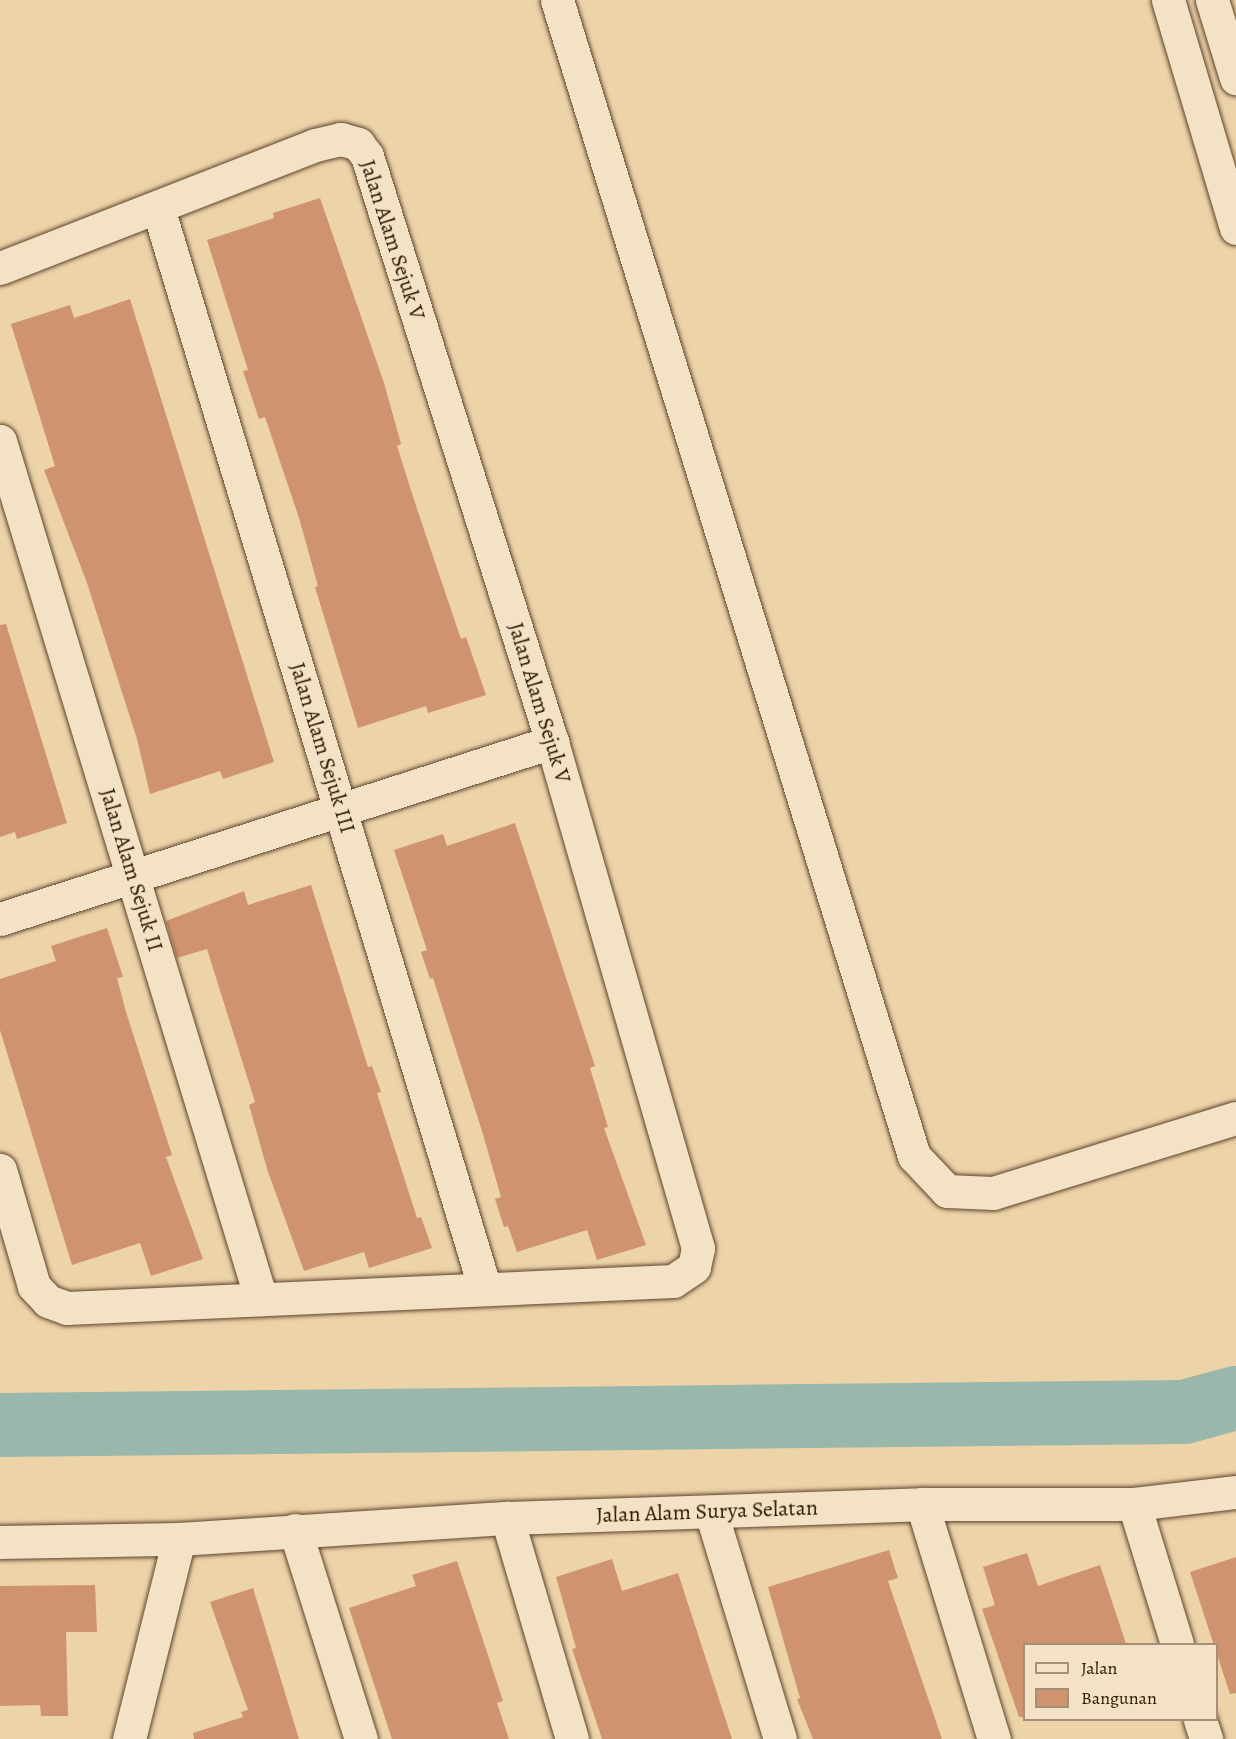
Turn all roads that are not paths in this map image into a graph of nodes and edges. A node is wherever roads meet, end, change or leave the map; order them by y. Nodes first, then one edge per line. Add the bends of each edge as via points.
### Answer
1 (557, 0) edge
2 (1168, 0) edge
3 (1212, 0) edge
4 (1236, 78) edge
5 (158, 207) junction
6 (1236, 228) edge
7 (0, 267) edge
8 (0, 441) edge
9 (552, 742) junction
10 (340, 809) junction
11 (133, 876) junction
12 (0, 919) edge
13 (1236, 1118) edge
14 (0, 1170) edge
15 (485, 1289) junction
16 (261, 1299) junction
17 (1236, 1492) edge
18 (922, 1504) junction
19 (1134, 1504) junction
20 (711, 1512) junction
21 (507, 1518) junction
22 (295, 1530) junction
23 (179, 1539) junction
24 (0, 1542) edge
25 (1177, 1643) edge
26 (1201, 1721) edge
27 (129, 1739) edge
28 (361, 1739) edge
29 (572, 1739) edge
30 (780, 1739) edge
31 (994, 1739) edge
32 (1206, 1739) edge

1 - 13 street via 914,1156 947,1191 993,1193
2 - 6 street
3 - 4 street
5 - 7 street
5 - 9 street, Jalan Alam Sejuk V via 315,145 341,139 358,144 367,156
5 - 10 street, Jalan Alam Sejuk III
8 - 11 street, Jalan Alam Sejuk II
9 - 10 street
9 - 15 street, Jalan Alam Sejuk V via 698,1248 694,1267 673,1281
10 - 11 street
10 - 15 street, Jalan Alam Sejuk III
11 - 12 street
11 - 16 street, Jalan Alam Sejuk II
14 - 16 street via 34,1286 48,1301 67,1308
15 - 16 street
17 - 19 street, Jalan Alam Surya Selatan
18 - 19 street, Jalan Alam Surya Selatan
18 - 20 street, Jalan Alam Surya Selatan
18 - 31 street
19 - 25 street
20 - 21 street, Jalan Alam Surya Selatan
20 - 30 street
21 - 22 street, Jalan Alam Surya Selatan
21 - 29 street
22 - 23 street, Jalan Alam Surya Selatan
22 - 28 street
23 - 24 street, Jalan Alam Surya Selatan
23 - 27 street
26 - 32 street

